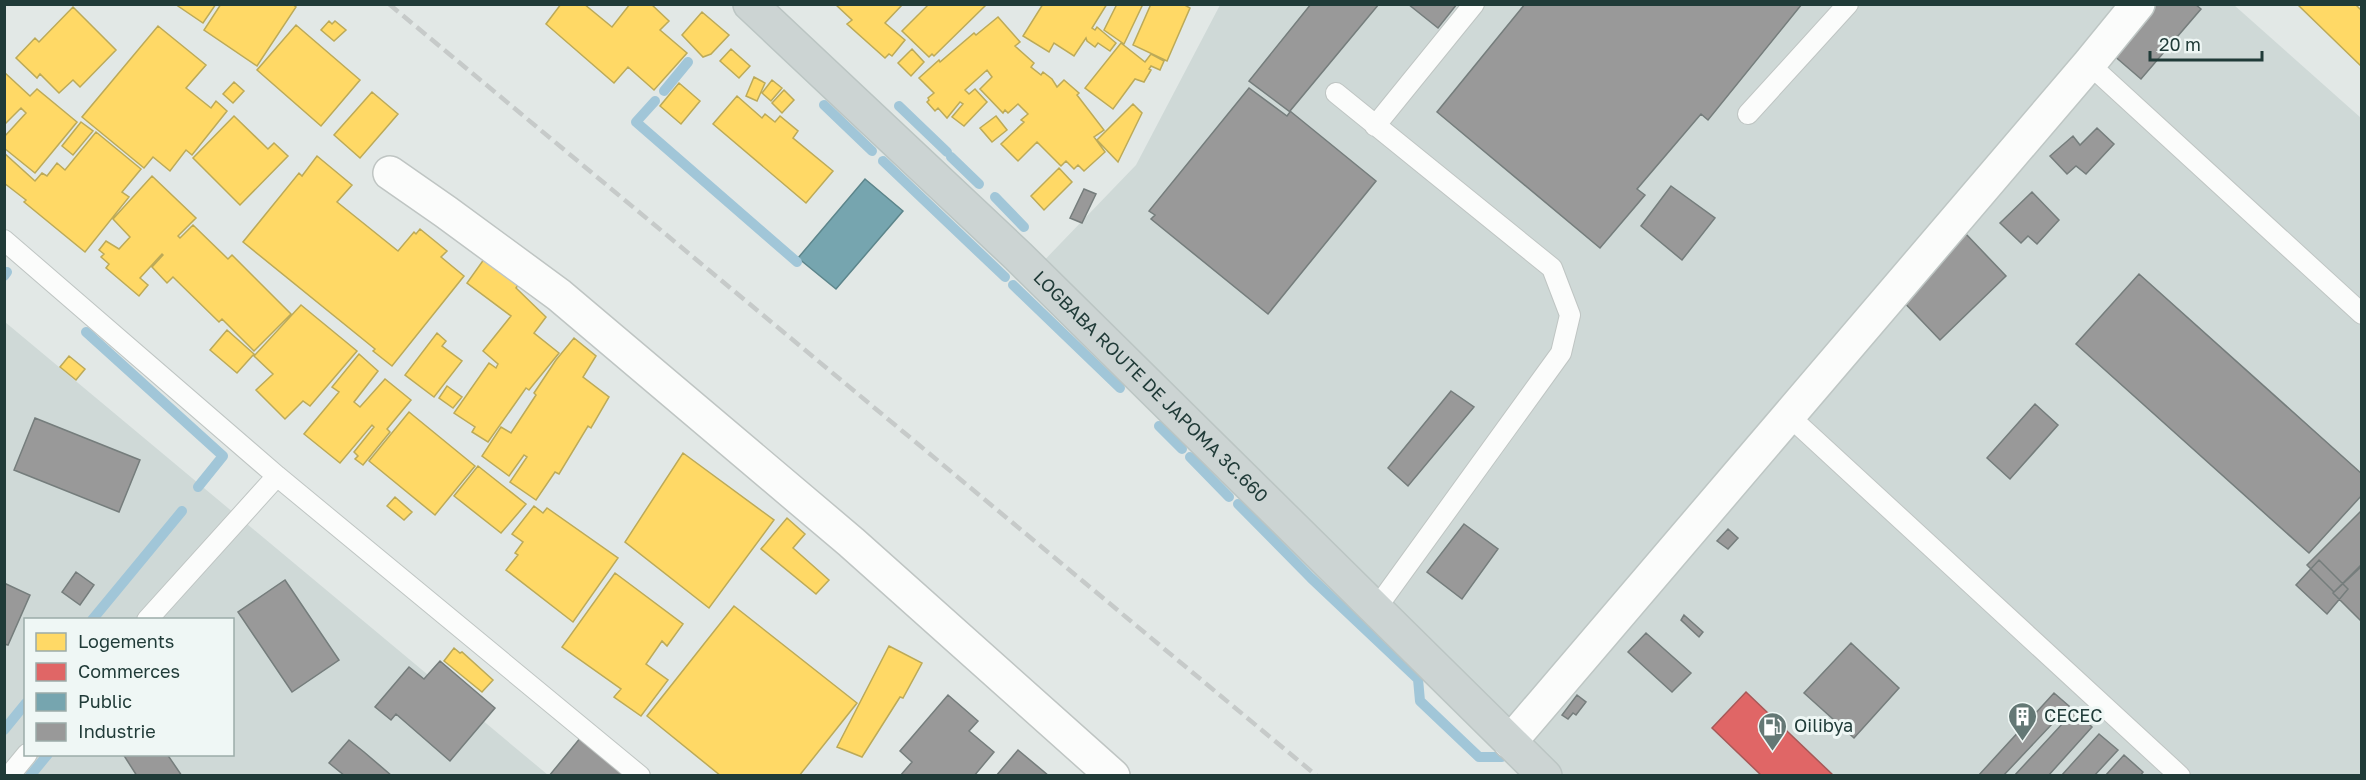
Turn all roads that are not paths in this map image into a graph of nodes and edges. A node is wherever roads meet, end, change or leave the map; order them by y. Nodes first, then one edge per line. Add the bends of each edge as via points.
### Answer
1 (750, 4) edge
2 (1474, 4) edge
3 (1848, 4) edge
4 (2138, 4) edge
5 (2089, 64) junction
6 (1336, 93) dead end
7 (1748, 114) dead end
8 (1376, 126) junction
9 (390, 173) dead end
10 (4, 240) edge
11 (2361, 314) edge
12 (1789, 416) junction
13 (276, 476) junction
14 (1376, 610) junction
15 (149, 618) edge
16 (1510, 742) junction
17 (25, 756) edge
18 (9, 776) edge
19 (640, 776) edge
20 (1113, 776) edge
21 (1545, 776) edge
22 (2180, 776) edge

1 - 14 main road, LOGBABA ROUTE DE JAPOMA 3C.660 via 1018,256
2 - 8 lane
3 - 7 lane
4 - 5 street
5 - 11 lane
5 - 12 street
6 - 8 lane
8 - 14 lane via 1552,268 1570,315 1561,353
9 - 20 street via 559,295 851,542
10 - 13 lane
12 - 16 street
12 - 22 lane
13 - 15 lane
13 - 19 lane
14 - 16 main road, LOGBABA ROUTE DE JAPOMA 3C.660
16 - 21 main road, LOGBABA ROUTE DE JAPOMA 3C.660
17 - 18 lane

